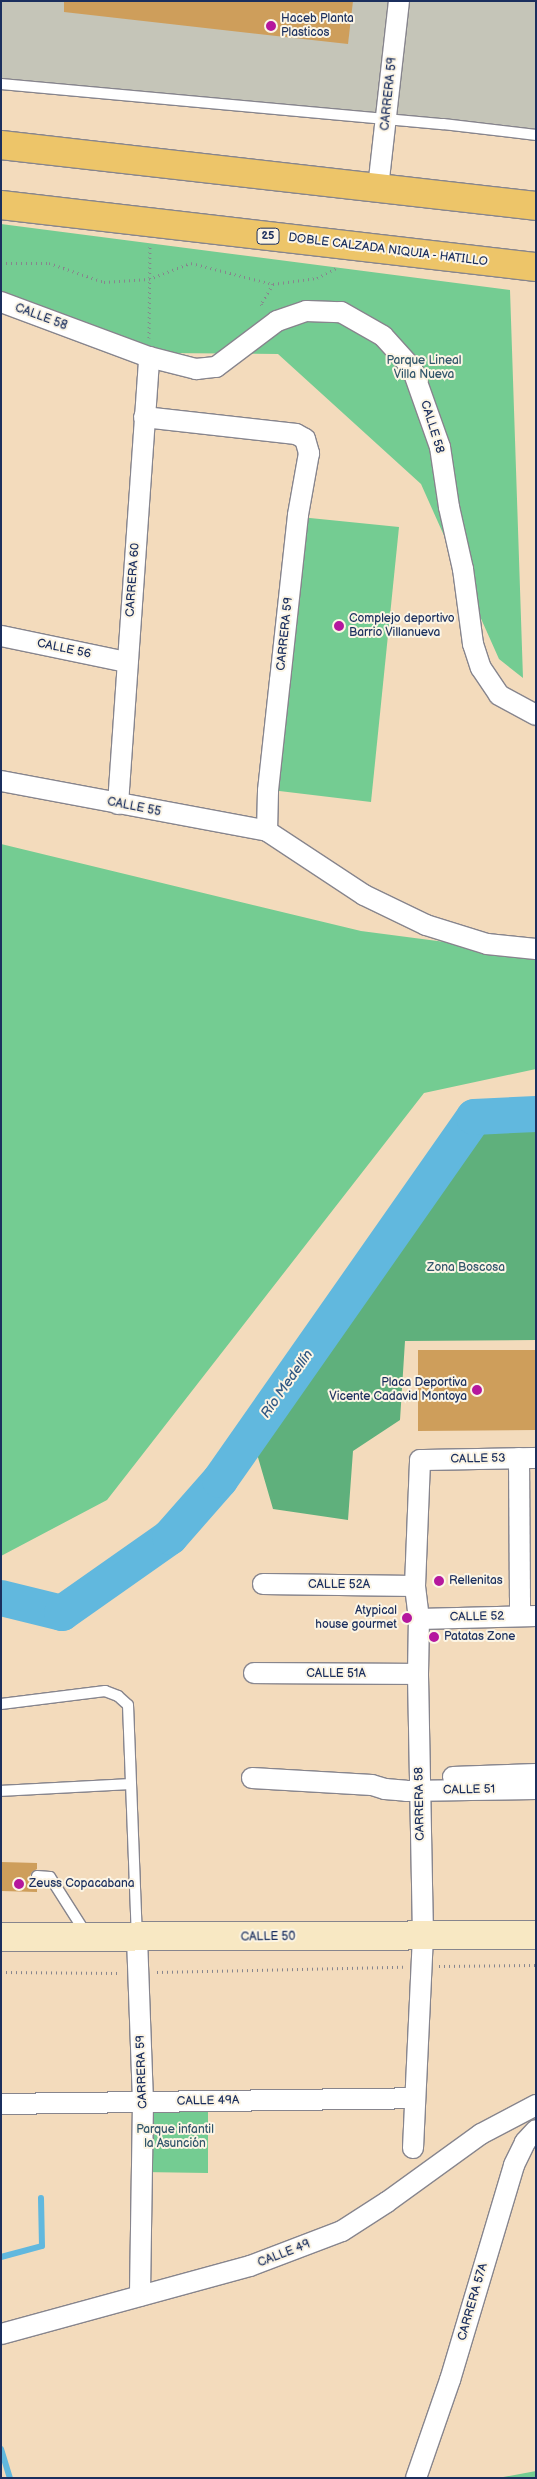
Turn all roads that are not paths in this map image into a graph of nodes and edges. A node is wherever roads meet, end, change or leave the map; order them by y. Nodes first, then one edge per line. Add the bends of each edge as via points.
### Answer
1 (399, 1) edge
2 (1, 84) edge
3 (387, 119) junction
4 (536, 135) edge
5 (1, 145) edge
6 (378, 188) junction
7 (1, 204) edge
8 (536, 206) edge
9 (536, 267) edge
10 (1, 302) edge
11 (149, 356) junction
12 (144, 416) junction
13 (1, 636) edge
14 (127, 662) junction
15 (532, 714) edge
16 (1, 781) edge
17 (118, 804) junction
18 (267, 831) junction
19 (536, 948) edge
20 (527, 1458) edge
21 (420, 1460) joint
22 (263, 1584) dead end
23 (415, 1586) junction
24 (528, 1616) edge
25 (418, 1619) junction
26 (254, 1674) dead end
27 (418, 1674) junction
28 (1, 1704) edge
29 (536, 1774) edge
30 (252, 1778) dead end
31 (131, 1784) junction
32 (420, 1784) junction
33 (536, 1789) edge
34 (1, 1791) edge
35 (37, 1876) dead end
36 (536, 1935) edge
37 (423, 1936) junction
38 (1, 1937) edge
39 (89, 1938) junction
40 (137, 1938) junction
41 (414, 2098) junction
42 (143, 2102) junction
43 (1, 2104) edge
44 (536, 2105) edge
45 (536, 2130) edge
46 (413, 2148) dead end
47 (140, 2296) junction
48 (1, 2334) edge
49 (416, 2478) edge

1 - 3 street, CARRERA 59
2 - 3 lane
3 - 4 lane
3 - 6 street, CARRERA 59
5 - 6 highway
6 - 8 highway
7 - 9 highway, DOBLE CALZADA NIQUIA - HATILLO / 25
10 - 11 street, CALLE 58
11 - 12 street, CARRERA 60
11 - 15 street, CALLE 58 via 196,369 216,367 277,321 306,311 341,312 383,336 412,368 440,447 463,569 473,644 481,668 499,696
12 - 14 street, CARRERA 60
12 - 18 street, CARRERA 59 via 296,434 305,439 309,453 298,515 268,792
13 - 14 street, CALLE 56
14 - 17 street, CARRERA 60
16 - 17 street, CALLE 55
17 - 18 street, CALLE 55
18 - 19 street via 364,895 426,925 487,944
20 - 21 street, CALLE 53
20 - 24 street
21 - 23 street, CARRERA 58
22 - 23 street, CALLE 52A
23 - 25 street, CARRERA 58
24 - 25 street, CALLE 52
25 - 27 street, CARRERA 58
26 - 27 street, CALLE 51A
27 - 32 street, CARRERA 58
28 - 31 lane via 105,1692 118,1696 128,1705
29 - 32 street, CALLE 51
30 - 32 street, CALLE 51 via 372,1785 385,1789
31 - 34 lane
31 - 40 lane
32 - 33 street, CALLE 51
32 - 37 street, CARRERA 58
35 - 39 lane via 50,1877
36 - 37 main road, CALLE 50
37 - 40 main road, CALLE 50
37 - 41 street, CARRERA 58
38 - 39 main road, CALLE 50
39 - 40 main road, CALLE 50
40 - 42 street, CARRERA 59
41 - 42 street, CALLE 49A
41 - 46 street, CARRERA 58
42 - 43 street, CALLE 49A
42 - 47 street, CARRERA 59
44 - 47 street, CALLE 49 via 481,2134 342,2231 250,2266
45 - 49 street, CARRERA 57A via 524,2142 514,2165 450,2380
47 - 48 street, CALLE 49

